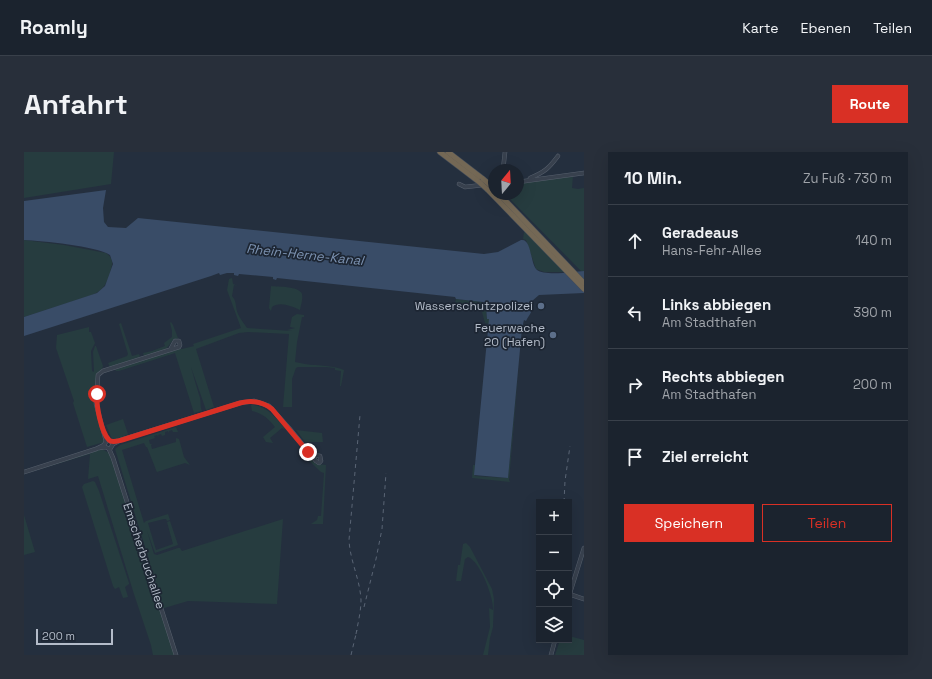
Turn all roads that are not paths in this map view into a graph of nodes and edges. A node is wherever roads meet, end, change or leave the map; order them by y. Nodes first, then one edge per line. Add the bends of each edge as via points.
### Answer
1 (440, 152) edge
2 (448, 152) edge
3 (505, 152) edge
4 (558, 156) dead end
5 (504, 164) edge
6 (584, 173) edge
7 (480, 180) junction
8 (524, 181) edge
9 (524, 181) edge
10 (459, 184) dead end
11 (488, 185) edge
12 (488, 186) edge
13 (503, 200) edge
14 (504, 200) edge
15 (522, 220) junction
16 (584, 283) edge
17 (584, 289) edge
18 (170, 350) dead end
19 (109, 444) junction
20 (312, 455) dead end
21 (24, 472) edge
22 (584, 548) edge
23 (572, 586) edge
24 (572, 596) edge
25 (584, 599) edge
26 (554, 643) edge
27 (176, 655) edge
28 (551, 655) edge

1 - 7 highway
2 - 7 highway
3 - 5 street
4 - 8 street via 544,172
6 - 9 street
7 - 12 highway, bridge
10 - 11 street via 465,187
13 - 15 highway
14 - 15 highway
15 - 16 highway
15 - 17 highway
18 - 19 street, Emscherbruchallee via 100,373 96,404
19 - 20 street via 240,403 254,401 266,404 272,409
19 - 21 street
19 - 27 street, Emscherbruchallee
22 - 23 street
24 - 25 street
26 - 28 street

